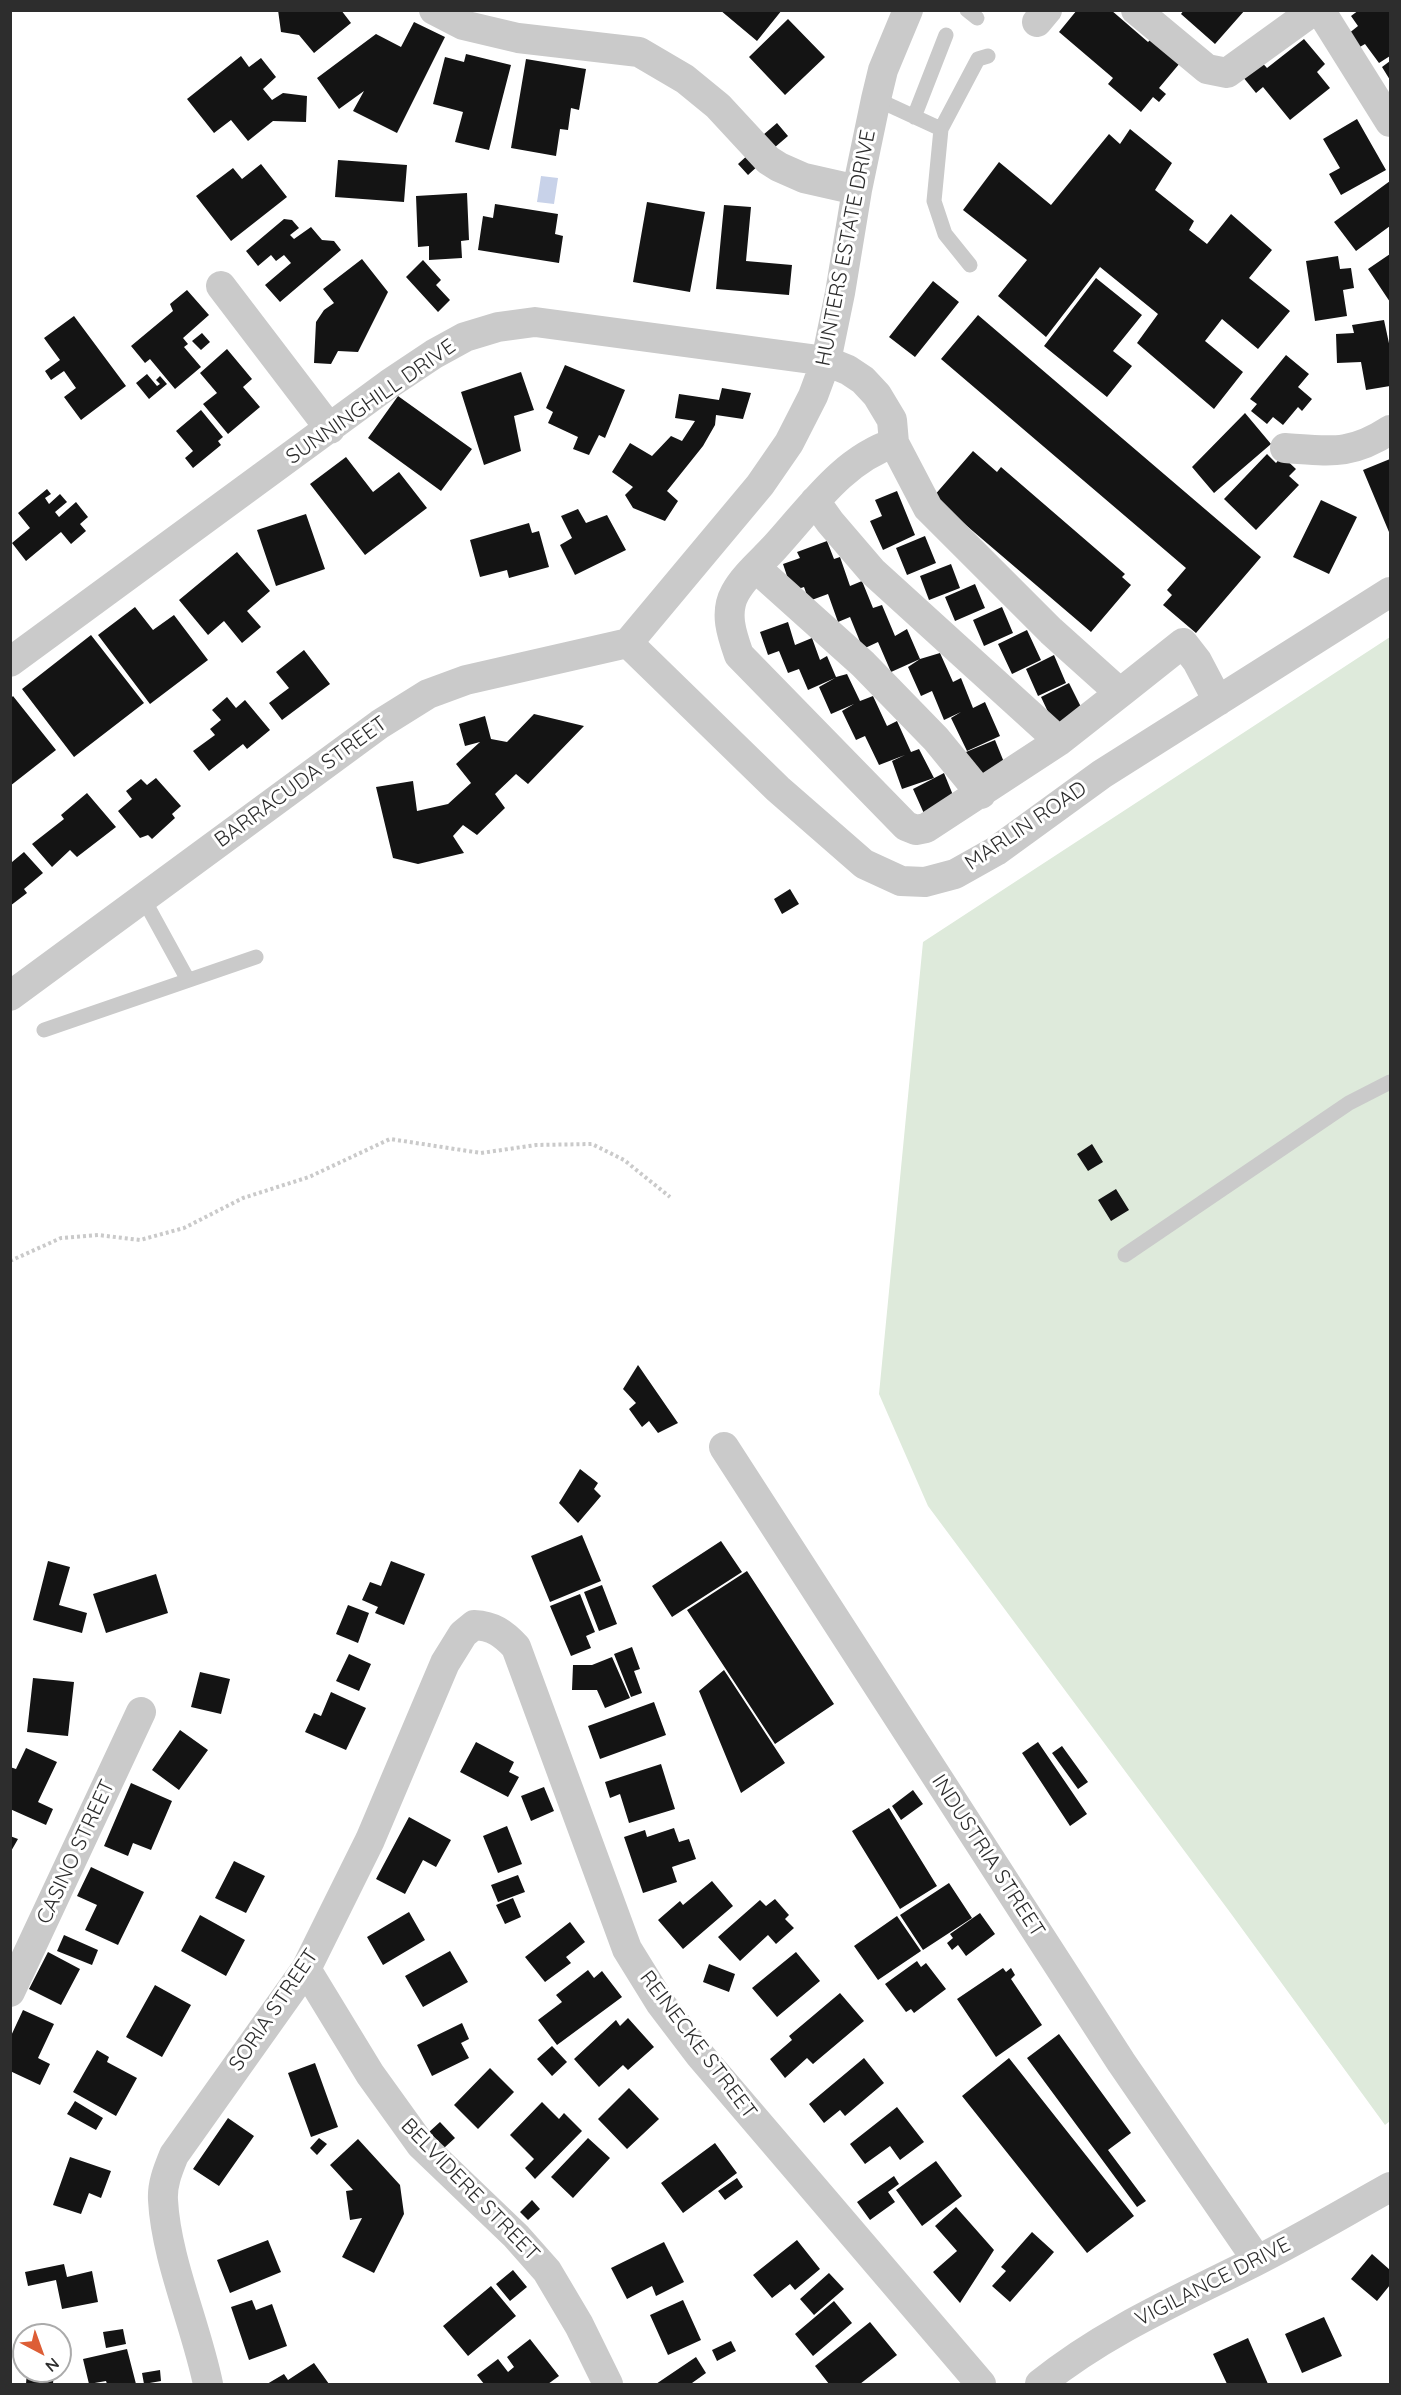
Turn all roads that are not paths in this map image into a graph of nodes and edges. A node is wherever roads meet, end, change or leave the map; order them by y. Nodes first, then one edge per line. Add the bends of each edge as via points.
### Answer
1 (434, 10) edge
2 (908, 10) edge
3 (1136, 10) edge
4 (1314, 10) edge
5 (1320, 10) edge
6 (946, 35) dead end
7 (988, 56) dead end
8 (876, 99) junction
9 (914, 117) junction
10 (1390, 123) edge
11 (940, 129) junction
12 (857, 190) junction
13 (970, 264) dead end
14 (220, 286) dead end
15 (826, 360) junction
16 (330, 429) junction
17 (1390, 430) edge
18 (894, 443) junction
19 (1285, 448) dead end
20 (815, 501) junction
21 (756, 568) junction
22 (1390, 592) edge
23 (628, 643) junction
24 (10, 662) edge
25 (1120, 693) junction
26 (1218, 701) junction
27 (1059, 741) junction
28 (981, 794) junction
29 (142, 898) junction
30 (256, 957) dead end
31 (188, 980) junction
32 (10, 996) edge
33 (44, 1030) dead end
34 (1390, 1082) edge
35 (1125, 1255) dead end
36 (724, 1447) dead end
37 (516, 1647) joint
38 (141, 1712) dead end
39 (306, 1969) junction
40 (10, 1992) edge
41 (1390, 2187) edge
42 (1257, 2260) junction
43 (208, 2385) edge
44 (608, 2385) edge
45 (981, 2385) edge
46 (1040, 2385) edge

1 - 12 street via 463,25 518,38 639,52 685,79 718,106 779,167 804,178
2 - 8 street, HUNTERS ESTATE DRIVE via 883,70
3 - 4 street via 1207,69 1227,73
5 - 10 street
6 - 9 lane
7 - 11 lane via 978,59
8 - 9 lane
8 - 12 street, HUNTERS ESTATE DRIVE
9 - 11 lane
11 - 13 lane via 934,201 945,234
12 - 15 street, HUNTERS ESTATE DRIVE
14 - 16 street
15 - 16 street, SUNNINGHILL DRIVE via 535,322 498,327 465,337 434,354
15 - 18 street, SUNNINGHILL DRIVE via 863,380 877,395 892,420
15 - 23 street, HUNTERS ESTATE DRIVE via 789,443 760,485
16 - 24 street, SUNNINGHILL DRIVE
17 - 19 street via 1348,450
18 - 20 street via 866,455
18 - 25 street, SUNNINGHILL DRIVE via 928,508 1051,631
20 - 21 street
20 - 27 street via 872,571
21 - 28 street via 863,664 936,739
21 - 28 street via 735,593 729,614 739,655 906,826 926,828
22 - 26 street, MARLIN ROAD
23 - 26 street, MARLIN ROAD via 787,797 864,864 901,881 925,882 955,874 996,851 1102,774
23 - 29 street, BARRACUDA STREET via 466,680 428,694 380,724
25 - 26 street via 1183,643
25 - 27 street
27 - 28 street
29 - 31 lane
29 - 32 street, BARRACUDA STREET
30 - 31 lane
31 - 33 lane
34 - 35 lane via 1349,1103
36 - 42 street, INDUSTRIA STREET via 1121,2062
37 - 39 street, SORIA STREET via 501,1631 486,1626 474,1625 463,1634 445,1663 370,1840
37 - 45 street, REINECKE STREET via 627,1949 661,2004 699,2054
38 - 40 street, CASINO STREET
39 - 43 street, SORIA STREET via 174,2156 165,2180 162,2199 168,2239
39 - 44 street, BELVIDERE STREET via 370,2074 421,2145 516,2236 546,2271 579,2325
41 - 42 street, VIGILANCE DRIVE
42 - 46 street, VIGILANCE DRIVE via 1128,2325 1071,2359

